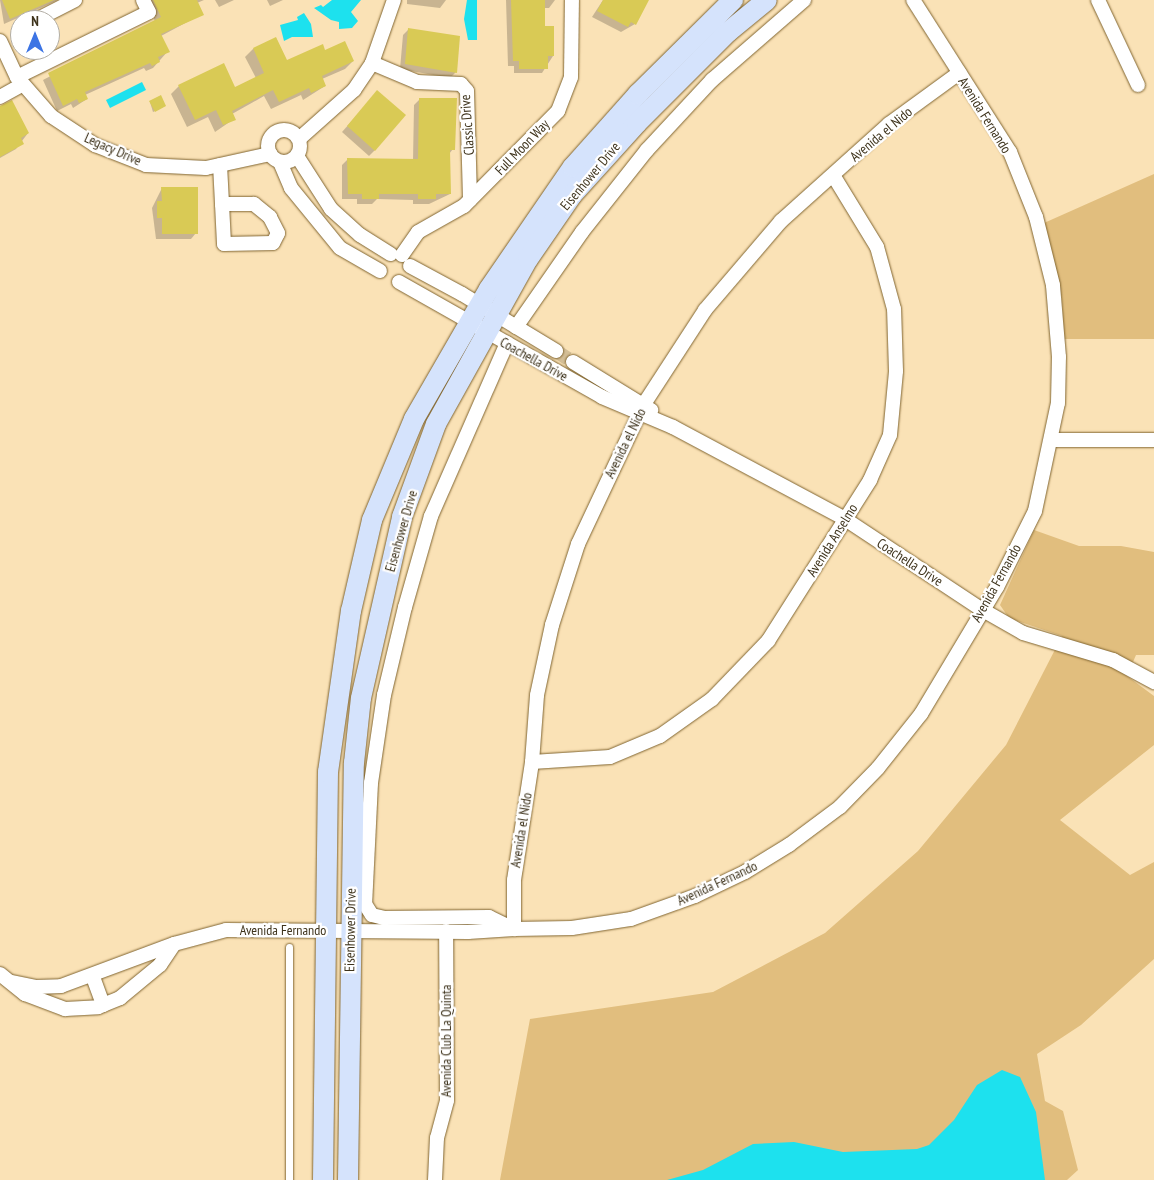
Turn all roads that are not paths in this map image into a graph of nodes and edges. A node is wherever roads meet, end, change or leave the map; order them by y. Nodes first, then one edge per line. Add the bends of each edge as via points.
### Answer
1 (75, 0) edge
2 (143, 0) edge
3 (394, 0) edge
4 (572, 0) edge
5 (733, 0) edge
6 (766, 0) edge
7 (804, 0) edge
8 (913, 0) edge
9 (1098, 0) edge
10 (56, 10) edge
11 (0, 41) edge
12 (60, 50) edge
13 (43, 60) edge
14 (372, 63) junction
15 (959, 73) junction
16 (20, 81) junction
17 (1138, 86) dead end
18 (0, 97) edge
19 (299, 139) junction
20 (297, 156) junction
21 (275, 158) junction
22 (220, 165) junction
23 (833, 175) junction
24 (470, 200) junction
25 (222, 204) dead end
26 (336, 214) junction
27 (323, 228) junction
28 (400, 258) junction
29 (380, 271) junction
30 (399, 282) junction
31 (475, 314) junction
32 (492, 324) junction
33 (516, 327) junction
34 (507, 343) junction
35 (556, 351) tunnel mouth
36 (573, 362) tunnel mouth
37 (590, 371) junction
38 (582, 386) junction
39 (642, 408) junction
40 (1052, 440) junction
41 (1154, 440) edge
42 (845, 519) junction
43 (981, 609) junction
44 (1154, 682) edge
45 (532, 762) junction
46 (365, 904) joint
47 (514, 929) junction
48 (350, 930) junction
49 (325, 931) junction
50 (446, 932) junction
51 (174, 944) junction
52 (289, 947) dead end
53 (0, 974) edge
54 (93, 977) junction
55 (12, 982) junction
56 (103, 1005) junction
57 (289, 1180) edge
58 (323, 1180) edge
59 (348, 1180) edge
60 (435, 1180) edge

1 - 10 street
2 - 12 street via 149,12
3 - 14 street
4 - 24 street, Full Moon Way via 571,77 561,105
5 - 31 main road, Eisenhower Drive via 638,94 573,167
6 - 32 main road, Eisenhower Drive via 728,32 637,123 572,195 528,259
7 - 33 street, Eisenhower Drive via 712,80 647,150 582,232
8 - 15 street, Avenida Fernando
9 - 17 street
11 - 16 street, Legacy Drive
13 - 16 street
14 - 19 street via 354,90
14 - 24 street, Classic Drive via 417,82 461,84 467,91
15 - 23 street, Avenida el Nido via 889,124
15 - 40 street, Avenida Fernando via 1010,152 1036,217 1053,285 1059,357 1058,403
16 - 18 street
16 - 22 street, Legacy Drive via 51,116 95,144 146,165 206,168
19 - 20 street
19 - 21 street via 291,132 275,134 269,143
20 - 21 street via 289,162
20 - 26 street, Coachella Drive via 306,174
21 - 22 street, Legacy Drive
21 - 27 street, Coachella Drive via 291,188
22 - 25 street
23 - 39 street, Avenida el Nido via 782,221 705,310
23 - 42 street, Avenida Anselmo via 877,247 894,309 896,371 890,435 870,480
24 - 28 street, Full Moon Way via 448,217 418,232
26 - 27 lane
26 - 28 street, Coachella Drive
27 - 29 street, Coachella Drive via 340,248
28 - 29 street via 381,263
28 - 30 street via 408,274
28 - 31 street, Coachella Drive
29 - 30 street, Coachella Drive via 387,281
30 - 31 street, Coachella Drive
31 - 32 street, Coachella Drive
31 - 32 street, Coachella Drive
31 - 49 main road, Eisenhower Drive via 414,419 372,520 351,611 331,743
32 - 33 street, Coachella Drive
32 - 34 street, Coachella Drive
32 - 48 main road, Eisenhower Drive via 436,424 402,517 361,698 354,763
33 - 35 street, Coachella Drive
34 - 38 street, Coachella Drive
34 - 46 street, Eisenhower Drive via 431,516 405,607 384,695 371,783
36 - 37 street, Coachella Drive
37 - 38 lane
37 - 39 street, Coachella Drive
38 - 39 street, Coachella Drive
39 - 42 street, Coachella Drive
39 - 45 street, Avenida el Nido via 578,544 552,626 538,695
40 - 41 street
40 - 43 street, Avenida Fernando via 1035,511 997,587
42 - 43 street, Coachella Drive
42 - 45 street, Avenida Anselmo via 768,641 712,699 660,736 610,757
43 - 44 street, Coachella Drive via 1024,633 1113,660
43 - 47 street, Avenida Fernando via 921,714 878,768 840,807 789,846 704,892 631,919 572,928
45 - 47 street, Avenida el Nido via 514,880
46 - 47 street, Avenida Fernando via 372,915 384,918 489,917
47 - 50 street, Avenida Fernando
48 - 49 street, Avenida Fernando
48 - 50 street, Avenida Fernando
48 - 59 main road, Eisenhower Drive
49 - 51 street, Avenida Fernando via 226,930
49 - 58 main road, Eisenhower Drive
50 - 60 street, Avenida Club La Quinta via 447,1092 436,1138
51 - 54 street, Avenida Fernando
51 - 56 street, Avenida Fernando via 160,965 120,998
52 - 57 lane
53 - 55 street, Avenida Fernando
54 - 55 street, Avenida Fernando via 61,986 36,987
54 - 56 street
55 - 56 street, Avenida Fernando via 25,994 65,1009

